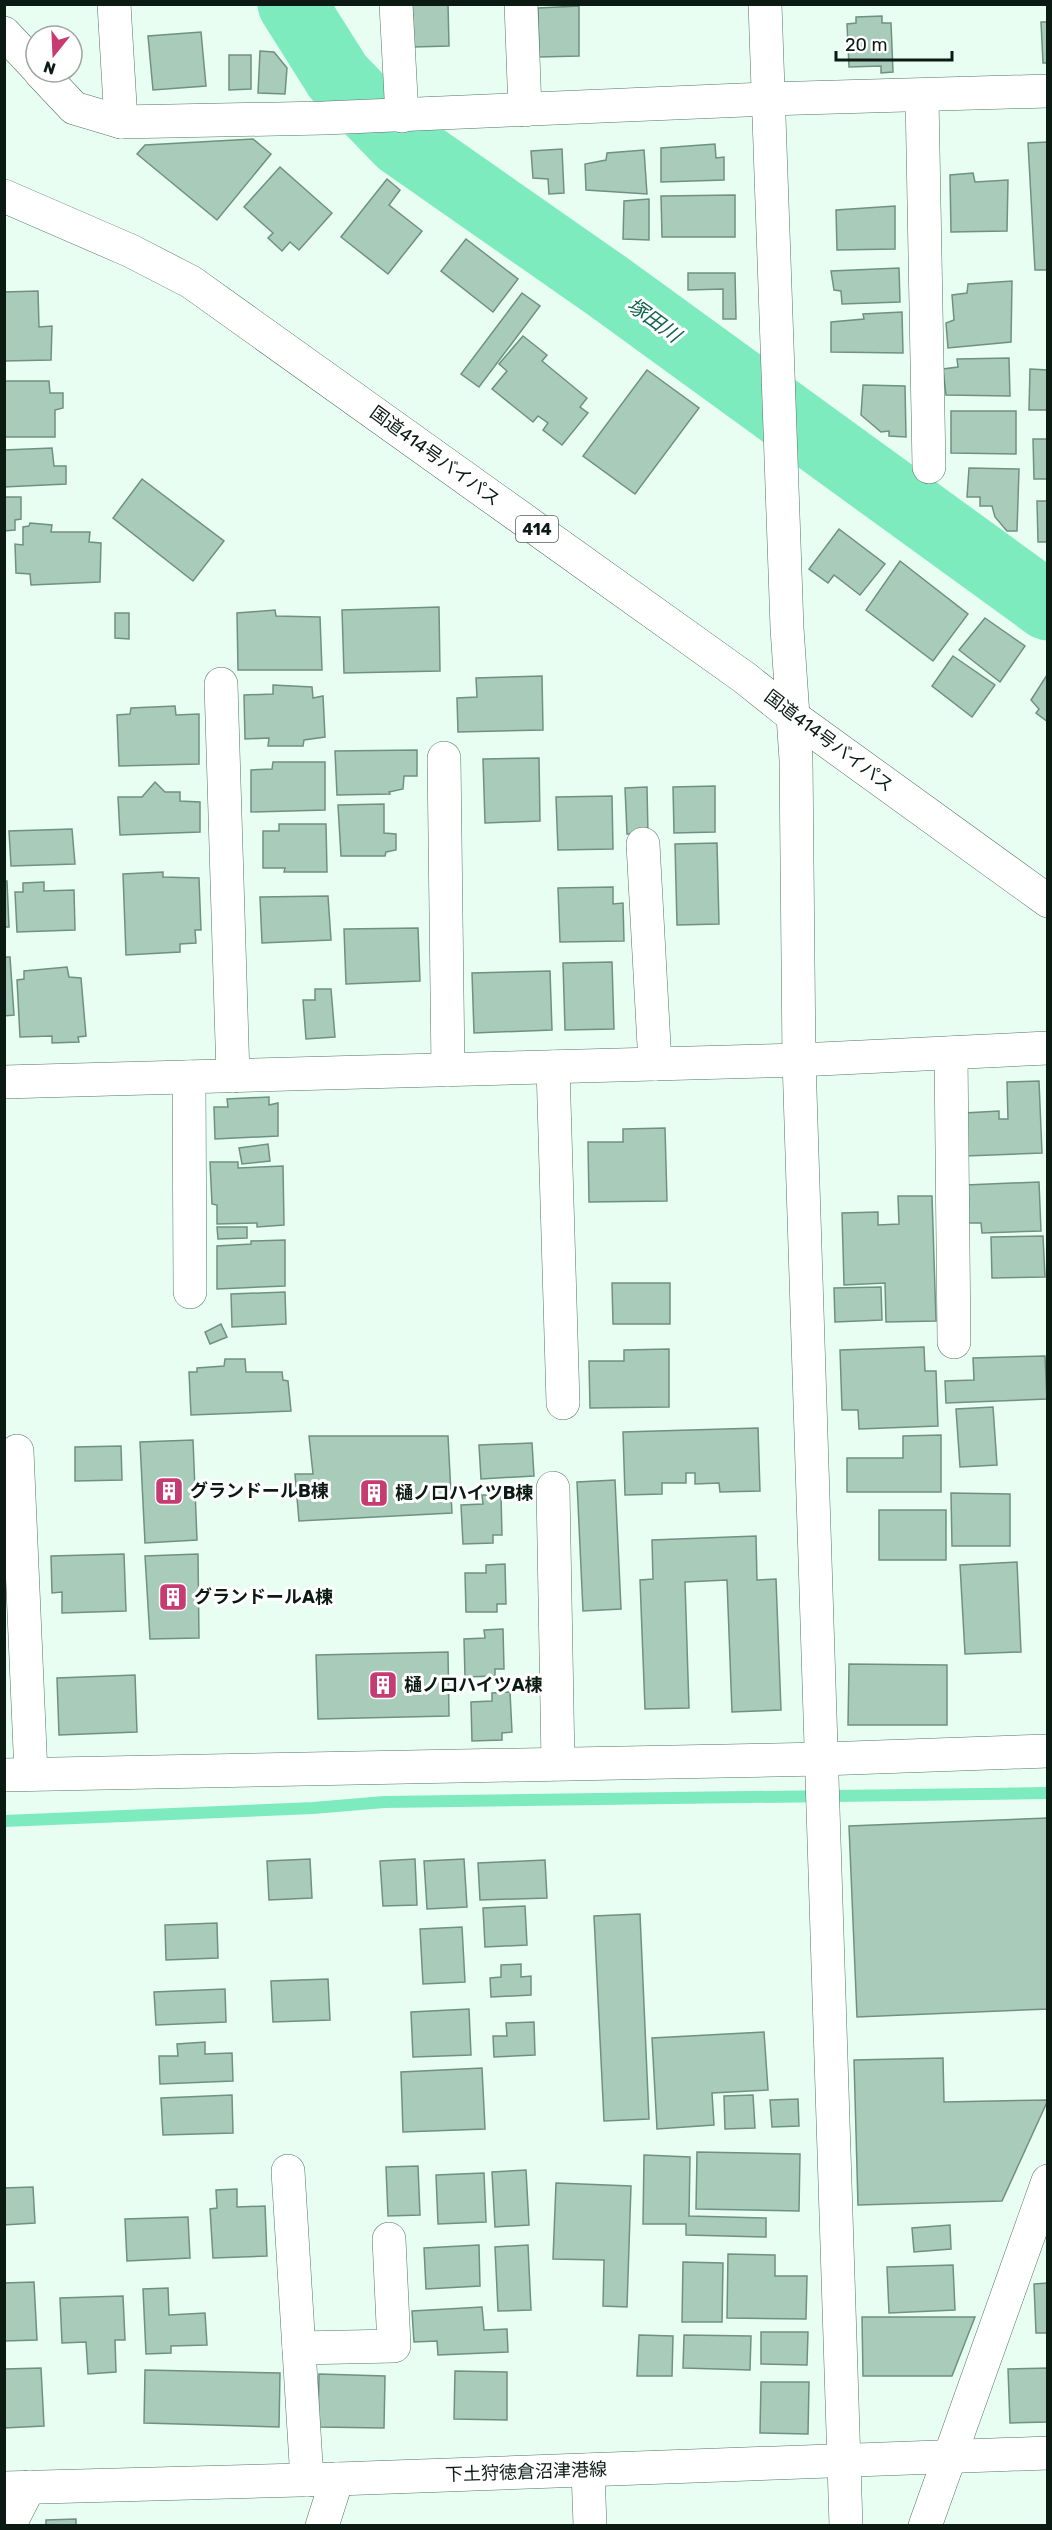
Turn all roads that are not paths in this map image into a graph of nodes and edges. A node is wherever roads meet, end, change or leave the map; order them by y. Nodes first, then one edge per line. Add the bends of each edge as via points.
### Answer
1 (114, 4) edge
2 (396, 4) edge
3 (521, 4) edge
4 (765, 4) edge
5 (4, 33) edge
6 (24, 54) edge
7 (51, 84) edge
8 (1047, 91) edge
9 (922, 96) junction
10 (768, 99) junction
11 (525, 110) junction
12 (410, 115) junction
13 (121, 122) junction
14 (4, 196) edge
15 (929, 467) dead end
16 (221, 684) dead end
17 (795, 717) junction
18 (444, 758) dead end
19 (642, 844) dead end
20 (1047, 901) edge
21 (1047, 1048) edge
22 (951, 1053) junction
23 (799, 1060) junction
24 (655, 1064) junction
25 (554, 1067) junction
26 (447, 1070) junction
27 (233, 1076) junction
28 (189, 1077) junction
29 (4, 1082) edge
30 (190, 1292) dead end
31 (954, 1342) dead end
32 (563, 1404) dead end
33 (17, 1451) dead end
34 (553, 1488) dead end
35 (1047, 1751) edge
36 (822, 1759) junction
37 (558, 1762) junction
38 (18, 1774) edge
39 (288, 2171) dead end
40 (1047, 2181) edge
41 (389, 2239) dead end
42 (299, 2348) junction
43 (1047, 2453) edge
44 (949, 2457) junction
45 (844, 2461) junction
46 (588, 2470) junction
47 (322, 2480) junction
48 (17, 2487) edge
49 (9, 2526) edge
50 (321, 2526) edge
51 (590, 2526) edge
52 (846, 2526) edge
53 (925, 2526) edge

1 - 13 main road
2 - 12 main road
3 - 11 main road
4 - 10 main road
5 - 6 main road
7 - 13 main road via 74,108
8 - 9 main road
9 - 10 main road
9 - 15 main road
10 - 11 main road
10 - 17 main road via 787,628
11 - 12 main road
12 - 13 main road
14 - 17 main road, 国道414号バイパス / 414 via 131,251 191,282
16 - 27 main road
17 - 20 main road, 国道414号バイパス / 414
17 - 23 main road
18 - 26 main road
19 - 24 main road
21 - 22 main road
22 - 23 main road
22 - 31 main road
23 - 24 main road
23 - 36 main road
24 - 25 main road
25 - 26 main road
25 - 32 main road
26 - 27 main road
27 - 28 main road
28 - 29 main road
28 - 30 main road
33 - 38 main road
34 - 37 main road
35 - 36 main road
36 - 37 main road
36 - 45 main road
37 - 38 main road
39 - 42 main road
40 - 44 main road
41 - 42 main road via 394,2346
42 - 47 main road
43 - 44 main road, 下土狩徳倉沼津港線
44 - 45 main road, 下土狩徳倉沼津港線
44 - 53 main road
45 - 46 main road, 下土狩徳倉沼津港線
45 - 52 main road
46 - 47 main road, 下土狩徳倉沼津港線
46 - 51 main road
47 - 48 main road, 下土狩徳倉沼津港線
47 - 50 main road
48 - 49 main road

